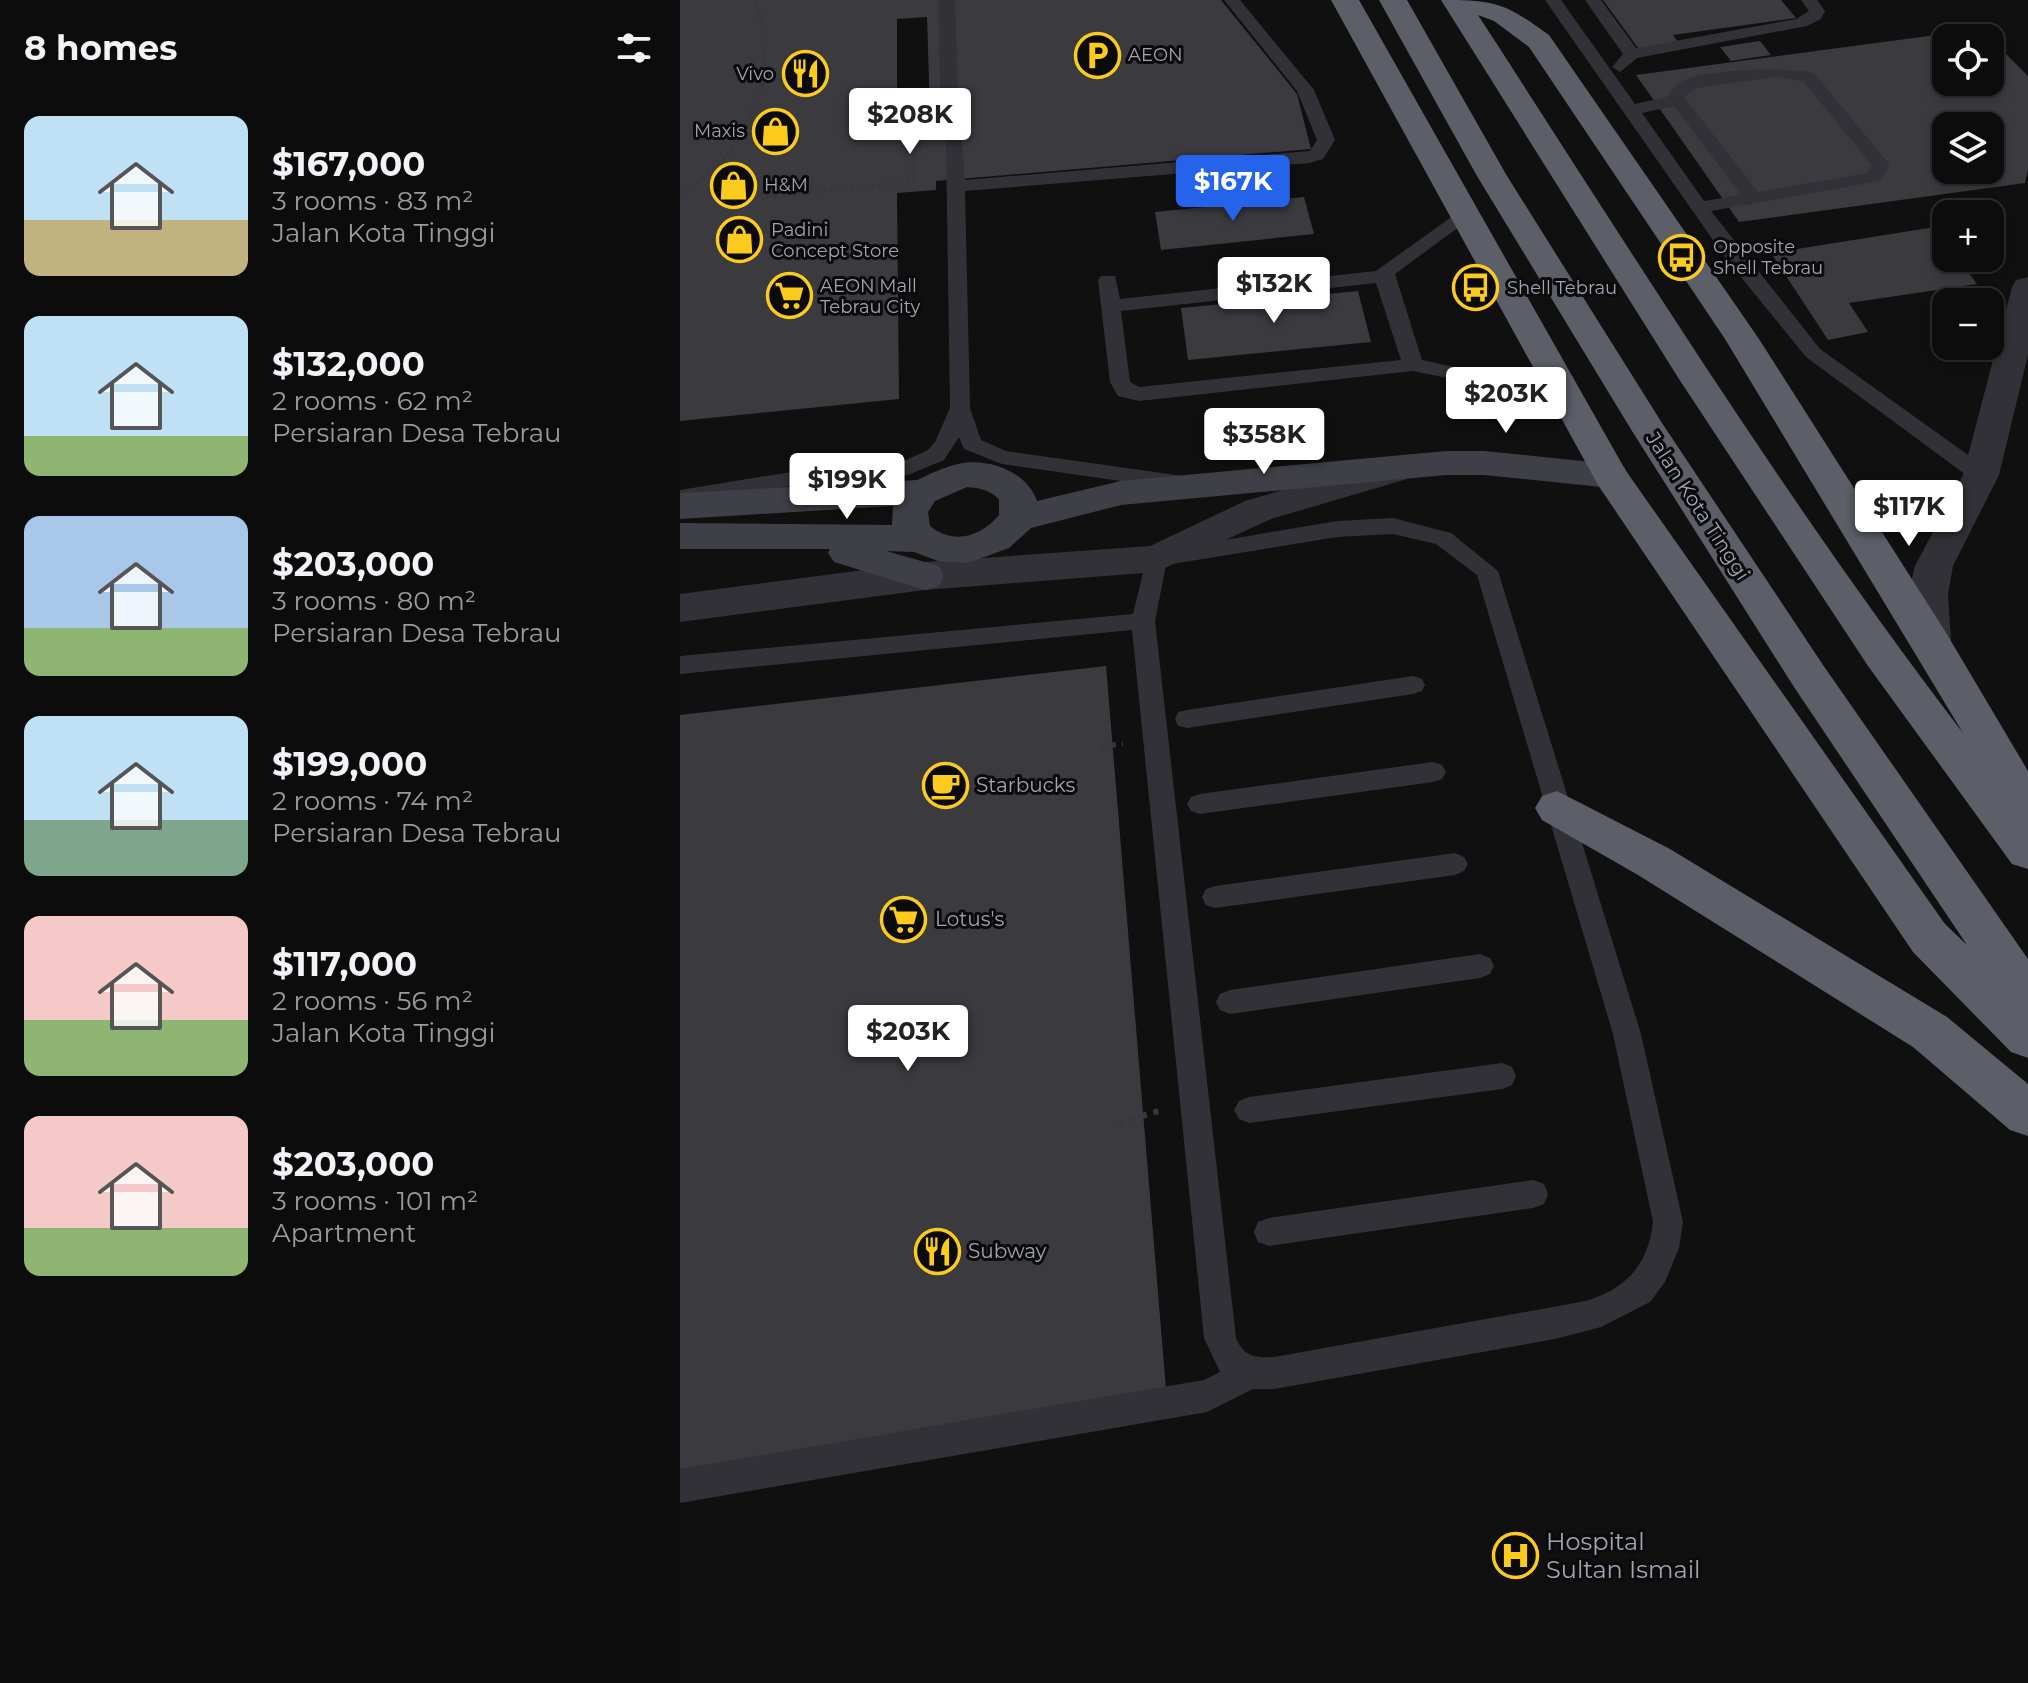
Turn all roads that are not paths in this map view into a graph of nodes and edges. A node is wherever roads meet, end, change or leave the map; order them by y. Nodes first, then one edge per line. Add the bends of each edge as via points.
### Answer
1 (947, 0) edge
2 (1232, 0) edge
3 (1345, 0) edge
4 (1377, 0) edge
5 (1455, 0) edge
6 (1464, 0) edge
7 (1553, 0) edge
8 (1593, 0) edge
9 (1809, 0) edge
10 (1400, 14) edge
11 (1632, 54) junction
12 (1609, 79) junction
13 (1677, 99) junction
14 (949, 102) junction
15 (926, 105) dead end
16 (1631, 110) junction
17 (955, 186) junction
18 (1753, 198) junction
19 (1699, 207) junction
20 (1464, 214) junction
21 (1384, 276) junction
22 (1108, 280) dead end
23 (2028, 287) edge
24 (1111, 306) junction
25 (1413, 365) junction
26 (1563, 386) junction
27 (960, 408) junction
28 (1401, 468) junction
29 (1981, 475) junction
30 (1611, 476) junction
31 (1198, 484) junction
32 (922, 492) junction
33 (680, 497) edge
34 (680, 506) edge
35 (680, 536) edge
36 (1002, 543) junction
37 (931, 555) junction
38 (1156, 559) junction
39 (680, 608) edge
40 (1143, 621) junction
41 (1931, 641) junction
42 (680, 665) edge
43 (1413, 685) dead end
44 (1187, 719) dead end
45 (1433, 772) dead end
46 (1180, 808) junction
47 (1557, 808) junction
48 (2028, 809) edge
49 (2028, 851) edge
50 (1455, 864) dead end
51 (1193, 902) junction
52 (1480, 966) dead end
53 (2028, 997) edge
54 (1206, 1006) junction
55 (2028, 1037) edge
56 (1502, 1076) dead end
57 (1249, 1110) dead end
58 (2028, 1114) edge
59 (1533, 1194) dead end
60 (1269, 1232) dead end
61 (1249, 1374) junction
62 (680, 1486) edge

1 - 14 lane
2 - 17 lane via 1305,90 1326,140 1317,155
3 - 20 highway
4 - 10 highway, Jalan Kota Tinggi
5 - 49 highway via 1696,379 1882,656
6 - 41 highway via 1504,15 1539,41 1742,339
7 - 12 lane
8 - 11 lane
9 - 11 lane via 1817,11 1801,23
10 - 53 highway, Jalan Kota Tinggi via 1493,179 1697,507
11 - 12 lane
12 - 16 lane
13 - 16 lane
13 - 18 lane
13 - 18 lane via 1687,84 1798,73 1815,83 1881,165 1874,177 1863,180
14 - 15 lane
14 - 17 lane
16 - 19 lane
17 - 27 lane
18 - 19 lane
19 - 29 lane via 1813,353
20 - 21 lane via 1392,264
20 - 26 highway
21 - 24 lane
21 - 25 lane
22 - 24 lane
23 - 29 street
24 - 25 lane via 1120,382 1125,391 1139,394
25 - 26 lane
26 - 30 highway
27 - 31 lane via 972,444 987,454
27 - 33 lane via 945,445 921,464
28 - 30 street via 1484,463
28 - 31 street
28 - 38 street via 1258,510
29 - 41 street via 1934,566 1928,594
30 - 55 highway via 1929,938
31 - 36 street via 1099,497
32 - 34 street
32 - 36 street via 962,475 992,477 1013,489 1021,508
32 - 37 street via 909,521
35 - 37 street via 753,534 863,557
36 - 37 street
36 - 38 street
37 - 39 street
38 - 40 lane
38 - 47 lane via 1337,529 1393,526 1443,538 1461,549 1487,571
40 - 42 lane
40 - 46 lane via 1158,723
41 - 48 highway
43 - 44 lane
45 - 46 lane
46 - 51 lane
47 - 58 highway via 1930,1032
47 - 61 lane via 1627,1034 1668,1222 1660,1264 1643,1287 1618,1305 1562,1322
50 - 51 lane
51 - 54 lane
52 - 54 lane
54 - 61 lane via 1224,1239 1224,1355
56 - 57 lane
59 - 60 lane
61 - 62 lane via 1207,1396

